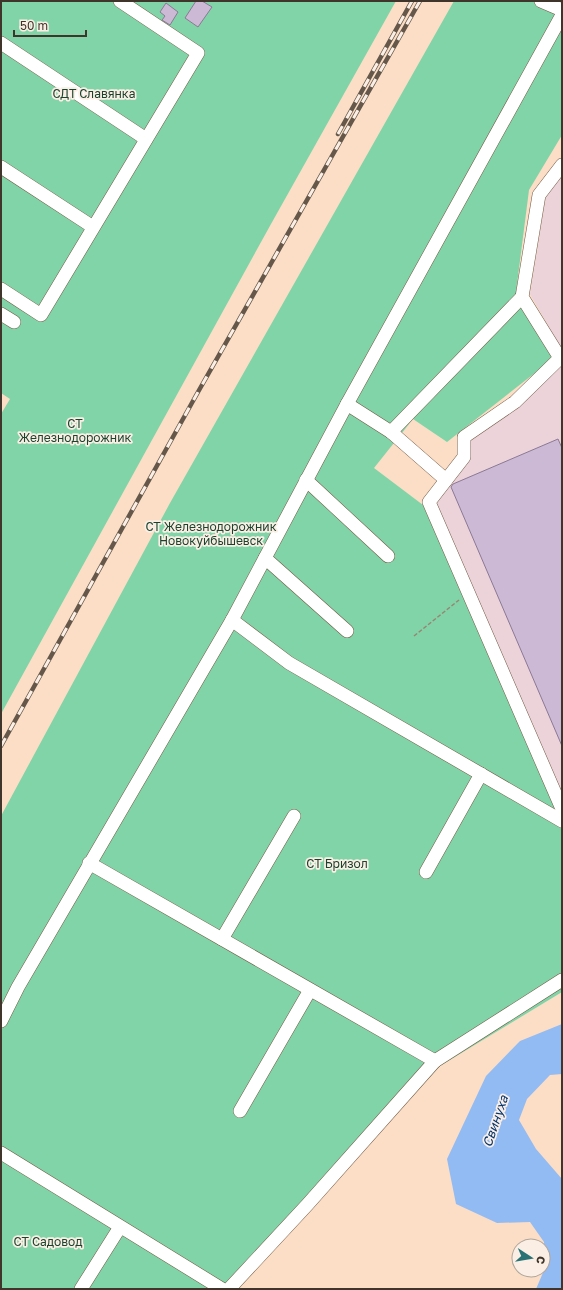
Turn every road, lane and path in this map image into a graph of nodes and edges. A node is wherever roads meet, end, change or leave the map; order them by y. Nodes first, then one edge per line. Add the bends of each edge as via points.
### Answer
1 (120, 1) edge
2 (541, 1) edge
3 (562, 10) edge
4 (562, 15) edge
5 (1, 44) edge
6 (146, 139) junction
7 (562, 165) edge
8 (1, 167) edge
9 (93, 227) junction
10 (1, 289) edge
11 (522, 297) junction
12 (1, 314) edge
13 (14, 322) dead end
14 (347, 404) junction
15 (391, 432) junction
16 (306, 480) junction
17 (446, 480) junction
18 (388, 556) dead end
19 (265, 558) junction
20 (468, 593) junction
21 (232, 620) junction
22 (347, 632) dead end
23 (414, 636) dead end
24 (481, 774) junction
25 (562, 809) edge
26 (294, 816) dead end
27 (562, 821) edge
28 (89, 863) junction
29 (426, 872) dead end
30 (222, 939) junction
31 (562, 980) edge
32 (310, 990) junction
33 (1, 1021) edge
34 (435, 1062) junction
35 (240, 1111) dead end
36 (1, 1153) edge
37 (120, 1227) junction
38 (81, 1289) edge
39 (222, 1289) edge
40 (229, 1289) edge

1 - 6 lane via 198,53
2 - 3 lane
4 - 14 lane
5 - 6 lane
6 - 9 lane
7 - 11 lane via 539,195
8 - 9 lane
9 - 10 lane via 41,315
11 - 15 lane
11 - 17 lane via 560,358 515,402 464,437 464,457
12 - 13 lane
14 - 15 lane
14 - 16 lane
15 - 17 lane
16 - 18 lane
16 - 19 lane
17 - 20 lane via 429,502
19 - 21 lane
19 - 22 lane
20 - 23 path
20 - 25 lane
21 - 24 lane via 289,663
21 - 28 lane
24 - 27 lane
24 - 29 lane
26 - 30 lane
28 - 30 lane
28 - 33 lane
30 - 32 lane
31 - 34 lane
32 - 34 lane
32 - 35 lane
34 - 40 lane
36 - 37 lane
37 - 38 lane
37 - 39 lane

